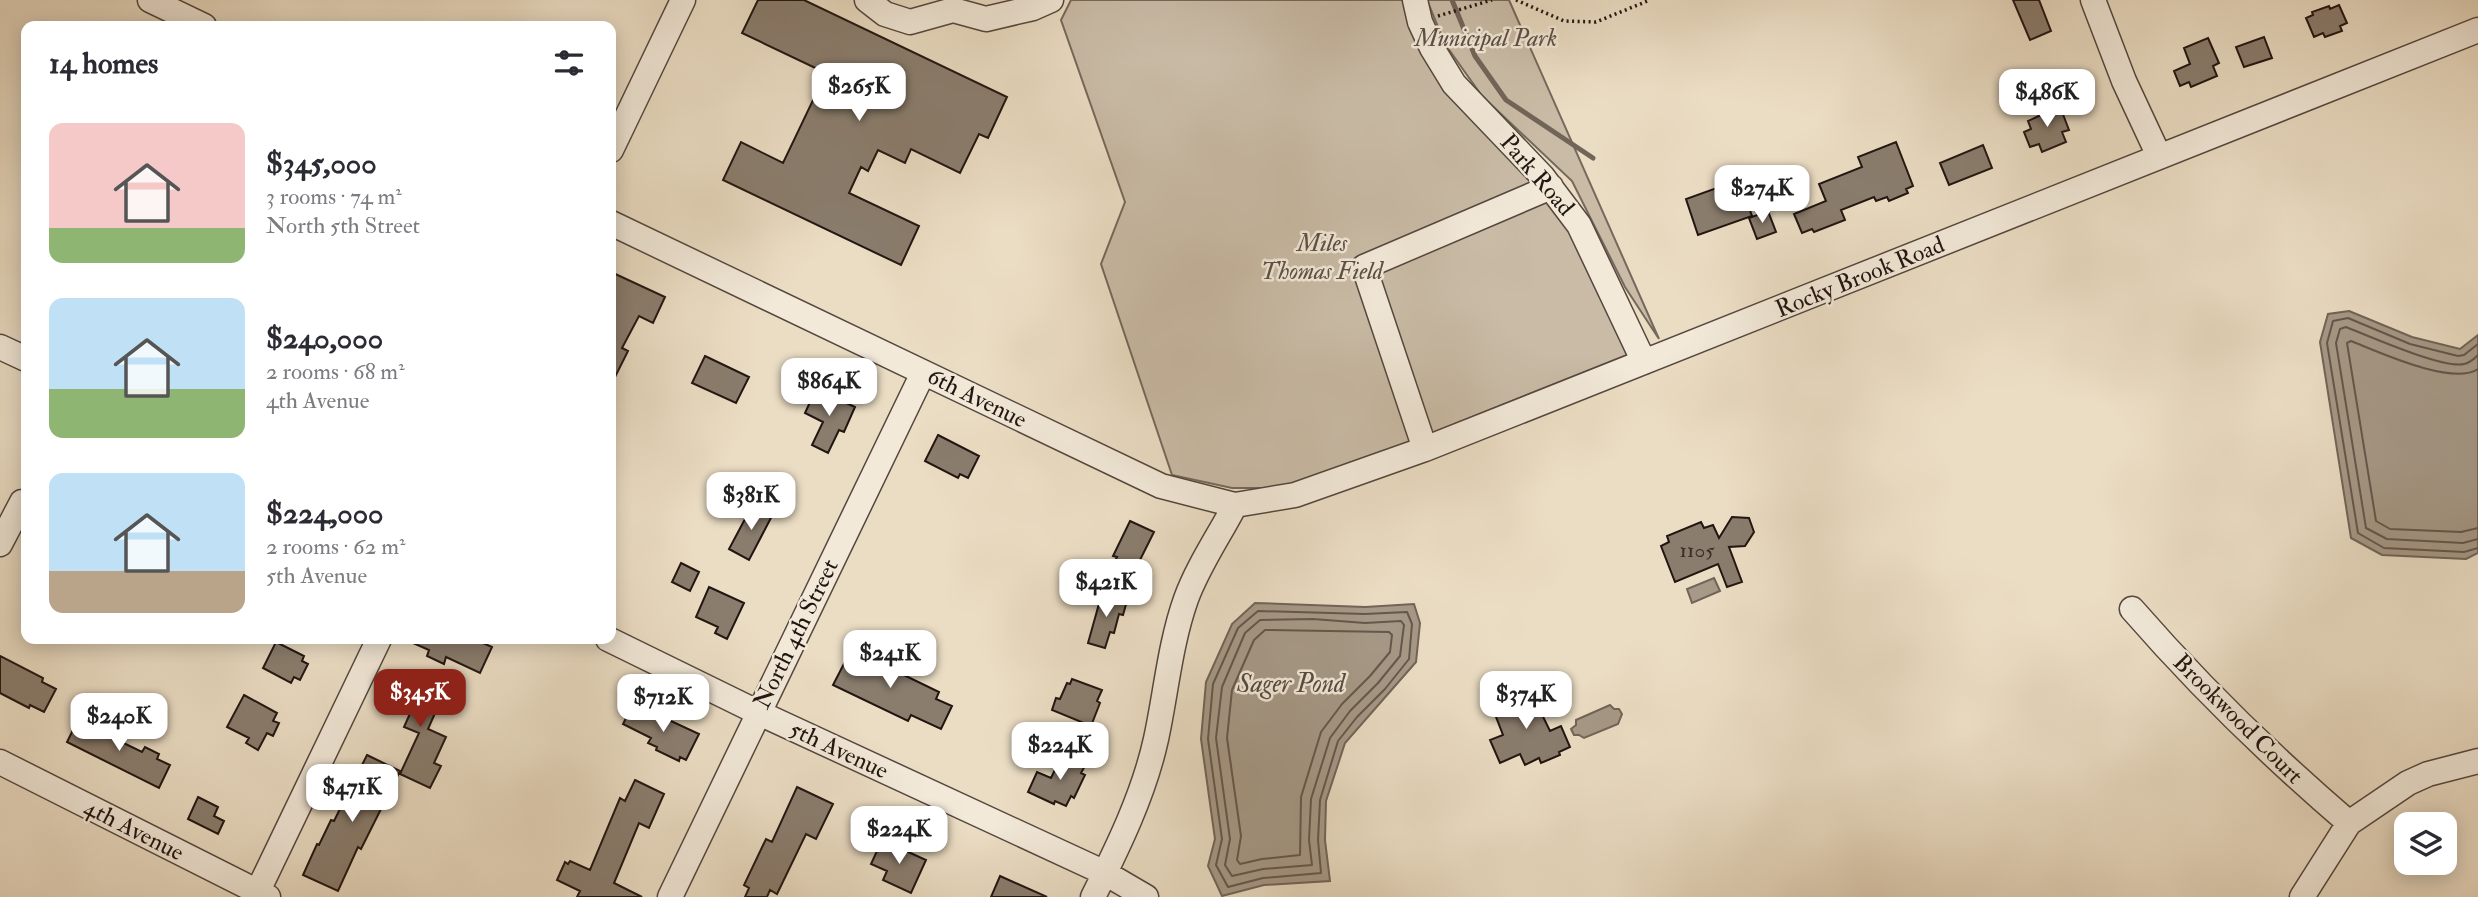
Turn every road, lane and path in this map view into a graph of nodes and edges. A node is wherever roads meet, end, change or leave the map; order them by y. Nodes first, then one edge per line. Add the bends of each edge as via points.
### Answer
1 (150, 0) edge
2 (683, 0) edge
3 (867, 0) edge
4 (1051, 0) edge
5 (1415, 0) edge
6 (1490, 0) edge
7 (1516, 0) edge
8 (1650, 0) edge
9 (2093, 0) edge
10 (942, 5) edge
11 (1436, 17) dead end
12 (194, 21) edge
13 (2478, 30) edge
14 (616, 140) edge
15 (2159, 156) junction
16 (1551, 187) junction
17 (616, 225) edge
18 (0, 347) edge
19 (21, 357) edge
20 (1644, 362) junction
21 (923, 373) junction
22 (1425, 449) junction
23 (21, 504) edge
24 (1235, 505) junction
25 (0, 544) edge
26 (2132, 609) dead end
27 (616, 643) edge
28 (377, 644) edge
29 (757, 712) junction
30 (2478, 761) edge
31 (0, 762) edge
32 (2350, 823) junction
33 (1105, 873) junction
34 (260, 895) edge
35 (670, 897) edge
36 (1093, 897) edge
37 (1146, 897) edge
38 (2302, 897) edge

1 - 12 street
2 - 14 street
3 - 10 street via 885,14 910,22
4 - 10 street via 986,19
5 - 16 street, Park Road via 1432,48 1454,84
6 - 11 path
7 - 8 path via 1564,22 1596,22
9 - 15 street
13 - 15 street, Rocky Brook Road
15 - 20 street, Rocky Brook Road
16 - 20 street, Park Road via 1579,225
16 - 22 street via 1364,267
17 - 21 street, 6th Avenue
18 - 19 street
20 - 22 street, Rocky Brook Road
21 - 24 street, 6th Avenue via 1161,486
21 - 29 street, North 4th Street
22 - 24 street, Rocky Brook Road via 1295,495
23 - 25 street
24 - 33 street via 1186,599 1145,781
26 - 32 street, Brookwood Court via 2296,778
27 - 29 street, 5th Avenue
28 - 34 street
29 - 33 street, 5th Avenue
29 - 35 street, North 4th Street
30 - 32 street via 2408,783
31 - 34 street, 4th Avenue
32 - 38 street
33 - 36 street
33 - 37 street, 5th Avenue

